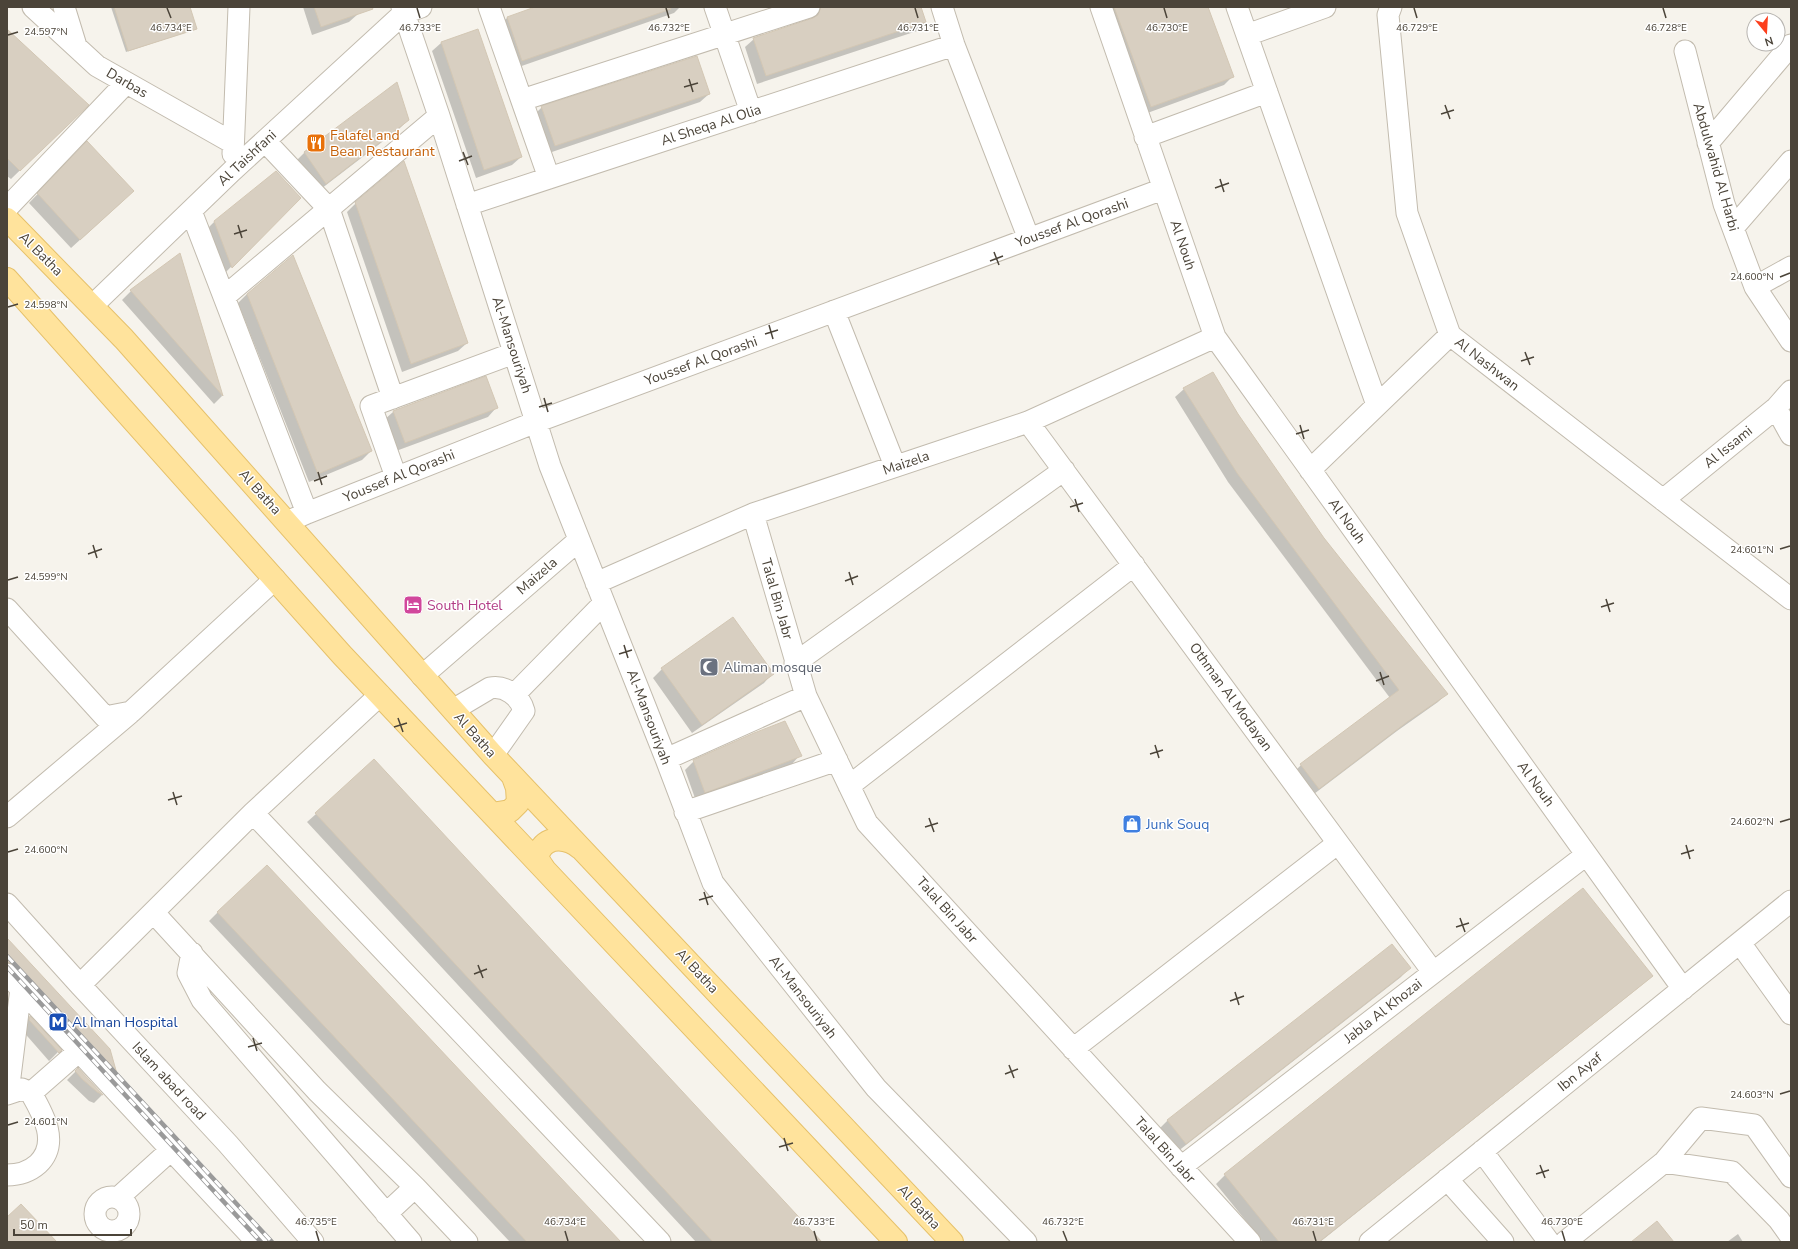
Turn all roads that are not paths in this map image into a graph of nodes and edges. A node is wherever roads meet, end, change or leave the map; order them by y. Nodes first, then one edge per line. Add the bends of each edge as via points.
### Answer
1 (33, 7) edge
2 (64, 7) edge
3 (489, 7) edge
4 (715, 7) edge
5 (809, 7) edge
6 (942, 7) edge
7 (1101, 7) edge
8 (1237, 7) edge
9 (1325, 7) edge
10 (1391, 7) edge
11 (409, 9) edge
12 (238, 10) edge
13 (725, 34) junction
14 (1247, 34) junction
15 (954, 45) junction
16 (1791, 45) edge
17 (76, 46) junction
18 (1685, 51) dead end
19 (126, 83) junction
20 (1267, 92) junction
21 (522, 100) junction
22 (752, 112) junction
23 (439, 116) junction
24 (1145, 137) junction
25 (265, 141) junction
26 (233, 143) junction
27 (1708, 143) junction
28 (1791, 161) edge
29 (232, 171) junction
30 (549, 178) junction
31 (1163, 189) junction
32 (467, 205) junction
33 (7, 208) edge
34 (329, 209) junction
35 (191, 211) junction
36 (7, 220) edge
37 (1733, 228) junction
38 (1029, 239) junction
39 (1791, 267) edge
40 (7, 279) edge
41 (1755, 287) junction
42 (224, 297) junction
43 (92, 306) junction
44 (834, 311) junction
45 (1450, 335) junction
46 (1215, 338) junction
47 (1791, 341) edge
48 (514, 353) junction
49 (1791, 391) edge
50 (393, 398) junction
51 (1377, 405) junction
52 (1776, 408) junction
53 (536, 422) junction
54 (1028, 422) junction
55 (1791, 435) edge
56 (895, 466) junction
57 (1064, 470) junction
58 (1310, 470) junction
59 (396, 477) junction
60 (1663, 500) junction
61 (307, 512) junction
62 (753, 514) junction
63 (287, 522) junction
64 (579, 540) junction
65 (1134, 566) junction
66 (275, 579) junction
67 (596, 583) junction
68 (1791, 599) edge
69 (604, 602) junction
70 (7, 609) edge
71 (796, 663) junction
72 (422, 676) junction
73 (380, 695) junction
74 (514, 695) junction
75 (806, 696) junction
76 (453, 710) junction
77 (131, 712) junction
78 (493, 755) junction
79 (666, 759) junction
80 (837, 760) junction
81 (513, 777) junction
82 (849, 786) junction
83 (685, 812) junction
84 (253, 813) junction
85 (492, 814) junction
86 (7, 817) edge
87 (1338, 843) junction
88 (582, 850) junction
89 (1586, 855) junction
90 (545, 870) junction
91 (1791, 901) edge
92 (7, 904) edge
93 (154, 913) junction
94 (1740, 943) junction
95 (192, 953) junction
96 (1433, 972) junction
97 (14, 981) edge
98 (80, 985) junction
99 (1683, 989) junction
100 (1791, 1014) edge
101 (1073, 1049) junction
102 (79, 1051) junction
103 (8, 1093) edge
104 (31, 1093) junction
105 (171, 1150) junction
106 (1482, 1151) junction
107 (1664, 1162) junction
108 (1181, 1167) junction
109 (7, 1175) edge
110 (1791, 1177) edge
111 (1448, 1179) junction
112 (415, 1187) junction
113 (386, 1214) junction
114 (1787, 1223) edge
115 (118, 1237) edge
116 (253, 1241) edge
117 (313, 1242) edge
118 (411, 1242) edge
119 (467, 1242) edge
120 (660, 1242) edge
121 (896, 1242) edge
122 (952, 1242) edge
123 (1026, 1242) edge
124 (1250, 1242) edge
125 (1370, 1242) edge
126 (1503, 1242) edge
127 (1550, 1242) edge
128 (1565, 1242) edge

1 - 17 street, Darbas
2 - 17 street
3 - 21 street
4 - 13 street
5 - 13 street
6 - 15 street
7 - 24 street, Al Nouh
8 - 14 street
9 - 14 street
10 - 45 street, Al Nashwan via 1388,15 1407,213
11 - 23 street, Al-Mansouriyah
11 - 25 street, Al Taishfani
12 - 26 street
13 - 21 street
13 - 22 street
14 - 20 street
15 - 22 street, Al Sheqa Al Olia
15 - 38 street
16 - 27 street
17 - 19 street, Darbas via 97,66
18 - 27 street, Abdulwahid Al Harbi
19 - 26 street, Darbas
19 - 33 street
20 - 24 street
20 - 51 street
21 - 30 street
22 - 30 street, Al Sheqa Al Olia
23 - 32 street, Al-Mansouriyah
23 - 34 street
24 - 31 street, Al Nouh
25 - 29 street, Al Taishfani
25 - 34 street
26 - 29 street
27 - 37 street, Abdulwahid Al Harbi
28 - 37 street
29 - 35 street, Al Taishfani
30 - 32 street, Al Sheqa Al Olia
31 - 38 street, Youssef Al Qorashi
31 - 46 street, Al Nouh
32 - 48 street, Al-Mansouriyah
34 - 42 street
34 - 50 street
35 - 42 street
35 - 43 street, Al Taishfani
36 - 43 main road, Al Batha
37 - 41 street, Abdulwahid Al Harbi
38 - 44 street, Youssef Al Qorashi
39 - 41 street
40 - 66 main road
41 - 47 street, Abdulwahid Al Harbi
42 - 61 street
43 - 63 main road, Al Batha
44 - 53 street, Youssef Al Qorashi
44 - 56 street
45 - 51 street
45 - 60 street, Al Nashwan
46 - 54 street, Maizela
46 - 58 street, Al Nouh
48 - 50 street
48 - 53 street, Al-Mansouriyah
49 - 52 street, Al Issami
50 - 59 street via 371,406
51 - 58 street
52 - 55 street
52 - 60 street, Al Issami
53 - 59 street, Youssef Al Qorashi
53 - 64 street, Al-Mansouriyah
54 - 56 street, Maizela
54 - 57 street, Othman Al Modayan
56 - 62 street, Maizela
57 - 65 street, Othman Al Modayan
57 - 71 street
58 - 89 street, Al Nouh
59 - 61 street, Youssef Al Qorashi
60 - 68 street, Al Nashwan
61 - 63 street, Youssef Al Qorashi
62 - 67 street, Maizela
62 - 71 street, Talal Bin Jabr
63 - 72 main road, Al Batha
64 - 67 street, Al-Mansouriyah
64 - 72 street, Maizela
65 - 82 street
65 - 87 street, Othman Al Modayan
66 - 73 main road
66 - 77 street
67 - 69 street, Al-Mansouriyah
69 - 74 street
69 - 79 street, Al-Mansouriyah
70 - 77 street via 105,717
71 - 75 street, Talal Bin Jabr
72 - 76 main road, Al Batha
73 - 84 street
73 - 85 main road
74 - 76 street via 502,688 490,688
74 - 78 street via 524,711
75 - 79 street
75 - 80 street, Talal Bin Jabr
76 - 78 main road, Al Batha
77 - 86 street
78 - 81 main road, Al Batha
79 - 83 street, Al-Mansouriyah
80 - 82 street, Talal Bin Jabr
80 - 83 street
81 - 85 main road via 518,803 510,811
81 - 88 main road, Al Batha
82 - 101 street, Talal Bin Jabr via 867,823
83 - 123 street, Al-Mansouriyah via 713,883 722,896 876,1088
84 - 93 street
84 - 120 street
85 - 90 main road
87 - 96 street, Othman Al Modayan
87 - 101 street
88 - 90 main road via 563,839 546,842 538,854
88 - 122 main road, Al Batha
89 - 96 street, Jabla Al Khozai
89 - 99 street, Al Nouh
90 - 121 main road
91 - 94 street, Ibn Ayaf
92 - 98 street, Islam abad road
93 - 95 street
93 - 98 street
94 - 99 street, Ibn Ayaf
94 - 100 street
95 - 112 street via 317,1091
95 - 113 street via 188,972 202,1000
96 - 108 street, Jabla Al Khozai
97 - 102 street
97 - 103 street
98 - 117 street, Islam abad road via 228,1144
99 - 106 street, Ibn Ayaf
101 - 108 street, Talal Bin Jabr
102 - 104 street
102 - 105 street
103 - 104 street via 22,1089
104 - 109 street via 47,1127 50,1139 48,1151 32,1170
105 - 115 street via 120,1197 107,1196 97,1204 94,1216 100,1227
105 - 116 street
106 - 111 street, Ibn Ayaf
106 - 127 street
107 - 110 street via 1701,1118 1754,1125
107 - 114 street via 1732,1172
107 - 128 street
108 - 124 street, Talal Bin Jabr
111 - 125 street, Ibn Ayaf
111 - 126 street
112 - 113 street
112 - 119 street
113 - 118 street

